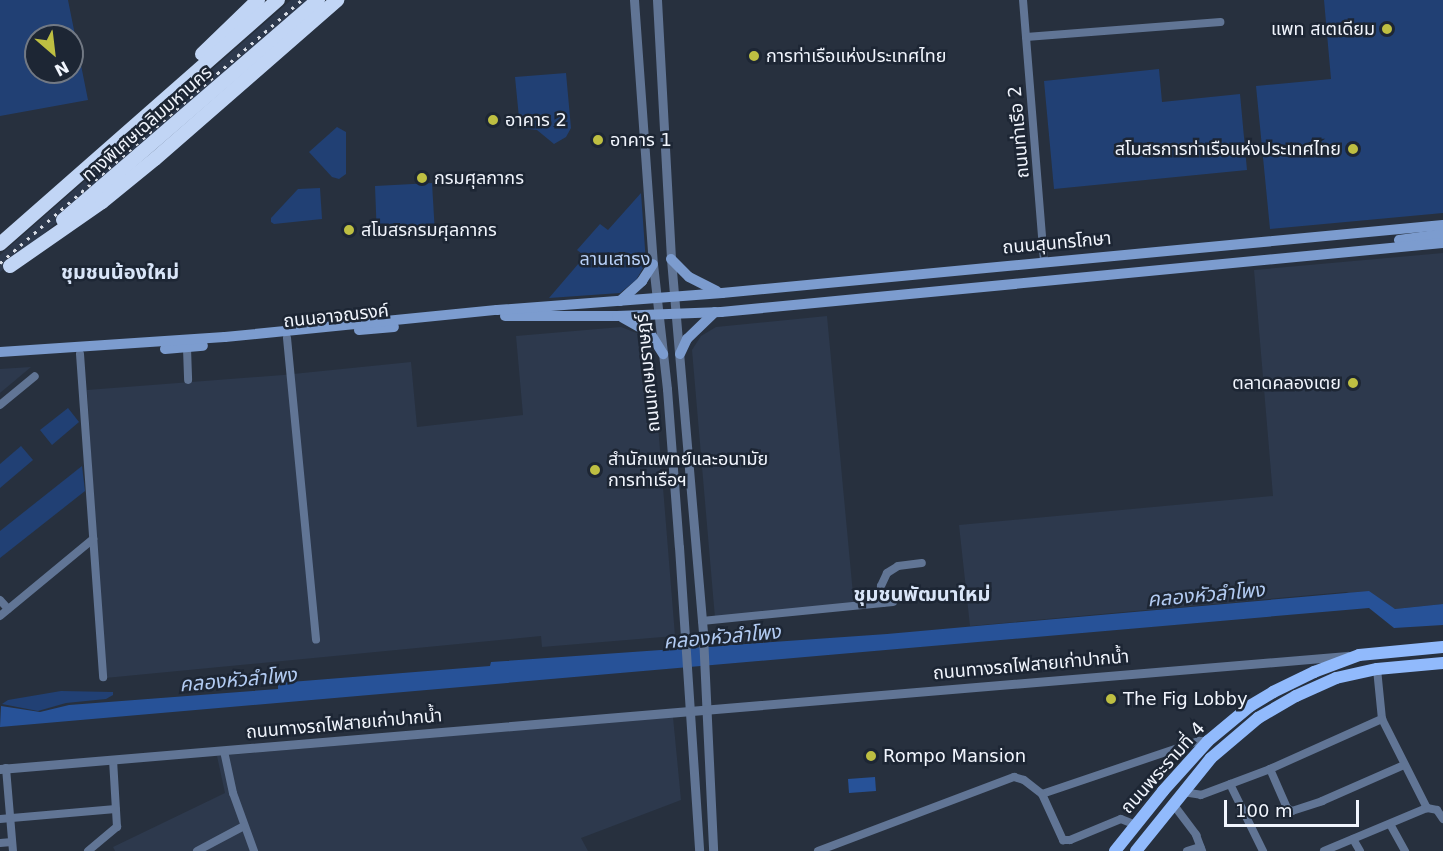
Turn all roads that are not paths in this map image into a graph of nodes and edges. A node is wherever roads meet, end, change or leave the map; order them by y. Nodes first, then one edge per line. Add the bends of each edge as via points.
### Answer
1 (258, 0) edge
2 (278, 0) edge
3 (318, 0) edge
4 (337, 0) edge
5 (634, 0) edge
6 (657, 0) edge
7 (1023, 0) edge
8 (1220, 22) dead end
9 (1026, 37) junction
10 (152, 108) junction
11 (1443, 225) edge
12 (1443, 234) edge
13 (1443, 243) edge
14 (0, 244) edge
15 (1361, 250) junction
16 (671, 259) junction
17 (1044, 261) junction
18 (653, 264) junction
19 (5, 270) edge
20 (722, 293) junction
21 (674, 296) junction
22 (657, 298) junction
23 (620, 301) junction
24 (716, 312) junction
25 (659, 315) junction
26 (676, 315) junction
27 (617, 316) junction
28 (287, 338) junction
29 (186, 348) junction
30 (0, 352) edge
31 (80, 354) junction
32 (663, 354) junction
33 (680, 354) junction
34 (0, 357) edge
35 (35, 376) dead end
36 (188, 380) dead end
37 (0, 405) edge
38 (693, 518) junction
39 (677, 519) junction
40 (93, 539) junction
41 (922, 562) dead end
42 (0, 600) edge
43 (893, 602) dead end
44 (883, 603) junction
45 (8, 609) junction
46 (0, 616) edge
47 (702, 621) junction
48 (316, 640) dead end
49 (1443, 647) edge
50 (1359, 655) junction
51 (1443, 663) edge
52 (1377, 669) junction
53 (103, 677) dead end
54 (706, 708) junction
55 (690, 709) junction
56 (1382, 719) junction
57 (1208, 741) junction
58 (224, 751) junction
59 (113, 760) junction
60 (1404, 765) junction
61 (3, 768) edge
62 (1270, 769) junction
63 (1230, 784) junction
64 (1182, 792) junction
65 (1042, 795) junction
66 (1173, 804) junction
67 (1427, 808) junction
68 (116, 809) junction
69 (10, 818) junction
70 (0, 819) edge
71 (1443, 819) edge
72 (1390, 824) junction
73 (1136, 825) junction
74 (244, 826) junction
75 (712, 838) junction
76 (698, 839) junction
77 (1353, 839) junction
78 (12, 842) junction
79 (0, 843) edge
80 (1201, 849) edge
81 (13, 851) edge
82 (88, 851) edge
83 (197, 851) edge
84 (254, 851) edge
85 (699, 851) edge
86 (713, 851) edge
87 (818, 851) edge
88 (1115, 851) edge
89 (1136, 851) edge
90 (1187, 851) edge
91 (1263, 851) edge
92 (1324, 851) edge
93 (1360, 851) edge
94 (1406, 851) edge

1 - 10 highway
2 - 10 highway, ทางพิเศษเฉลิมมหานคร
3 - 19 highway, ทางพิเศษเฉลิมมหานคร
4 - 19 highway via 111,195
5 - 18 street, ถนนเกษมราษฎร์
6 - 16 street, ถนนเกษมราษฎร์
7 - 9 street, ถนนท่าเรือ 2
8 - 9 street
9 - 17 street, ถนนท่าเรือ 2
10 - 14 highway, ทางพิเศษเฉลิมมหานคร
11 - 17 main road, ถนนสุนทรโกษา
12 - 15 main road
13 - 15 main road, ถนนสุนทรโกษา
15 - 24 main road, ถนนสุนทรโกษา
16 - 20 main road via 689,277
16 - 21 street, ถนนเกษมราษฎร์
17 - 20 main road, ถนนสุนทรโกษา
18 - 22 street, ถนนเกษมราษฎร์
18 - 23 main road via 637,287
20 - 21 main road, ถนนสุนทรโกษา
21 - 22 main road, ถนนอาจณรงค์
21 - 26 street, ถนนเกษมราษฎร์
22 - 23 main road, ถนนอาจณรงค์
22 - 25 street, ถนนเกษมราษฎร์
23 - 30 main road, ถนนอาจณรงค์ via 225,337
24 - 26 main road, ถนนสุนทรโกษา
24 - 33 main road via 687,339
25 - 26 main road, ถนนอาจณรงค์
25 - 27 main road, ถนนอาจณรงค์
25 - 32 street, ถนนเกษมราษฎร์
26 - 33 street, ถนนเกษมราษฎร์
27 - 28 main road, ถนนอาจณรงค์ via 506,316
27 - 32 main road via 645,329
28 - 29 main road, ถนนอาจณรงค์
28 - 48 street
29 - 31 main road, ถนนอาจณรงค์
29 - 36 street
31 - 34 main road, ถนนอาจณรงค์
31 - 40 street
32 - 39 street, ถนนเกษมราษฎร์
33 - 38 street, ถนนเกษมราษฎร์
35 - 37 street
38 - 39 street
38 - 47 street, ถนนเกษมราษฎร์
39 - 55 street, ถนนเกษมราษฎร์
40 - 45 street
40 - 53 street
41 - 44 street via 898,566 887,573 881,586
42 - 45 street
43 - 44 street
44 - 47 street
45 - 46 street
47 - 54 street, ถนนเกษมราษฎร์
49 - 50 main road, ถนนพระรามที่ 4
50 - 54 street, ถนนทางรถไฟสายเก่าปากน้ำ
50 - 57 main road, ถนนพระรามที่ 4 via 1273,692
51 - 52 main road, ถนนพระรามที่ 4
52 - 56 street
52 - 64 main road, ถนนพระรามที่ 4 via 1336,678 1258,718 1225,744
54 - 55 street, ถนนทางรถไฟสายเก่าปากน้ำ
54 - 75 street, ถนนเกษมราษฎร์
55 - 58 street, ถนนทางรถไฟสายเก่าปากน้ำ
55 - 76 street, ถนนเกษมราษฎร์
56 - 60 street
56 - 62 street
57 - 65 street
57 - 73 main road, ถนนพระรามที่ 4
58 - 59 street, ถนนทางรถไฟสายเก่าปากน้ำ
58 - 74 street
59 - 61 street, ถนนทางรถไฟสายเก่าปากน้ำ
59 - 68 street
60 - 62 street via 1292,811 1287,808
60 - 67 street
61 - 69 street
62 - 63 street
63 - 64 street via 1201,795
63 - 91 street
64 - 66 main road, ถนนพระรามที่ 4
65 - 73 street via 1063,840 1122,819
65 - 87 street via 1014,777
66 - 80 street via 1196,835
66 - 89 main road, ถนนพระรามที่ 4
67 - 71 street via 1437,810
67 - 72 street
68 - 69 street
68 - 82 street via 117,827
69 - 70 street
69 - 78 street
72 - 77 street
72 - 94 street
73 - 88 main road, ถนนพระรามที่ 4
74 - 83 street
74 - 84 street
75 - 76 street
75 - 86 street, ถนนเกษมราษฎร์
76 - 85 street, ถนนเกษมราษฎร์
77 - 92 street
77 - 93 street
78 - 79 street
78 - 81 street
80 - 90 street

